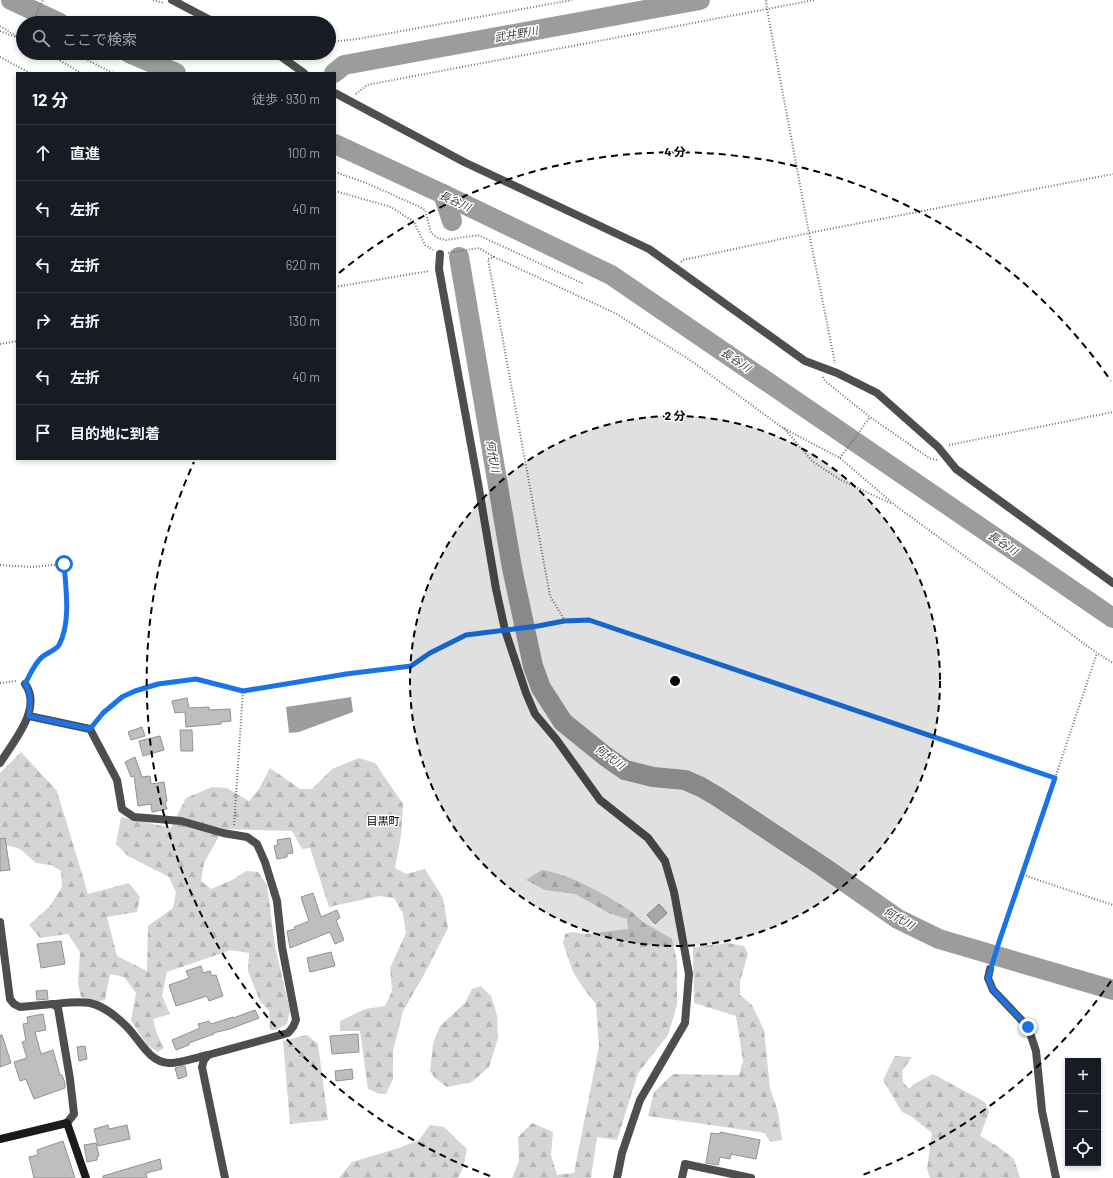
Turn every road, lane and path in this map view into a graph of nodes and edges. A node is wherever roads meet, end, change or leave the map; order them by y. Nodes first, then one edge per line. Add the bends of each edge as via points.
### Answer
1 (43, 0) edge
2 (172, 0) edge
3 (570, 0) edge
4 (766, 0) edge
5 (814, 0) edge
6 (767, 9) junction
7 (35, 16) edge
8 (203, 16) edge
9 (0, 26) edge
10 (0, 31) edge
11 (16, 36) edge
12 (16, 37) edge
13 (336, 41) edge
14 (0, 57) edge
15 (59, 60) edge
16 (87, 60) edge
17 (286, 60) edge
18 (28, 72) edge
19 (79, 72) edge
20 (111, 72) edge
21 (303, 72) edge
22 (336, 94) edge
23 (349, 100) junction
24 (336, 172) edge
25 (1113, 174) edge
26 (336, 191) edge
27 (809, 234) junction
28 (440, 254) junction
29 (494, 257) junction
30 (675, 268) junction
31 (439, 269) junction
32 (584, 284) dead end
33 (336, 287) edge
34 (16, 342) edge
35 (0, 344) edge
36 (817, 366) junction
37 (837, 373) junction
38 (1113, 412) edge
39 (870, 417) junction
40 (783, 428) junction
41 (938, 447) junction
42 (840, 458) junction
43 (949, 462) junction
44 (896, 506) junction
45 (0, 565) edge
46 (1113, 583) edge
47 (564, 621) junction
48 (505, 630) junction
49 (1097, 653) junction
50 (1113, 663) edge
51 (0, 683) edge
52 (25, 684) junction
53 (243, 691) junction
54 (29, 716) junction
55 (90, 729) junction
56 (0, 763) edge
57 (1055, 778) junction
58 (233, 834) junction
59 (1023, 875) junction
60 (1113, 905) edge
61 (0, 922) edge
62 (990, 969) joint
63 (53, 1004) junction
64 (208, 1055) junction
65 (67, 1122) junction
66 (0, 1139) edge
67 (745, 1177) edge
68 (86, 1178) edge
69 (225, 1178) edge
70 (617, 1178) edge
71 (682, 1178) edge
72 (1056, 1178) edge

1 - 7 path
2 - 8 street
3 - 13 path
4 - 6 path
5 - 6 path
6 - 23 path via 367,85
6 - 27 path
9 - 11 path
10 - 12 path
14 - 18 path
15 - 19 path
16 - 20 path
17 - 21 street
22 - 23 street
23 - 30 street via 464,162 649,249
24 - 32 path via 425,210 431,233 438,238 446,240 478,235
25 - 27 path
26 - 28 path via 391,207 414,222 425,245
27 - 30 path via 683,260
27 - 37 path
28 - 29 path via 479,248
28 - 31 street
29 - 40 path via 615,313 690,360
29 - 47 path via 488,259 550,596
30 - 36 street via 805,361
31 - 33 path
31 - 48 street
34 - 35 path
36 - 37 street
36 - 39 path via 825,382
37 - 41 street via 877,393
38 - 41 path
39 - 42 path
39 - 43 path via 929,458
40 - 42 path
40 - 44 path via 812,461 839,479
41 - 43 street
42 - 44 path
43 - 46 street
44 - 49 path
45 - 52 path via 31,567 64,564 66,624 59,646 42,657
47 - 48 path
47 - 57 path via 589,620
48 - 53 path via 466,635 411,666
48 - 70 street via 535,714 600,800 648,838 665,861 674,892 689,974 685,1023 640,1100 622,1153
49 - 50 path
49 - 57 path
51 - 52 path via 16,681
52 - 54 street via 29,689
53 - 55 path via 196,679 158,684 122,697 103,713
53 - 58 path
54 - 55 street
54 - 56 street
55 - 58 street via 118,780 122,809 134,817 180,821
57 - 59 path
58 - 64 street via 247,837 258,844 265,862 277,901 282,948 296,1020 288,1033
59 - 60 path
59 - 62 path
61 - 63 street via 10,999 20,1007
62 - 72 street via 988,978 993,990 1028,1027 1036,1051 1042,1111
63 - 64 street via 90,1004 111,1013 127,1026 141,1046 155,1058 169,1063
63 - 65 street via 58,1008 70,1079 74,1114
64 - 69 street via 202,1067
65 - 66 main road
65 - 68 main road
67 - 71 street via 685,1164

